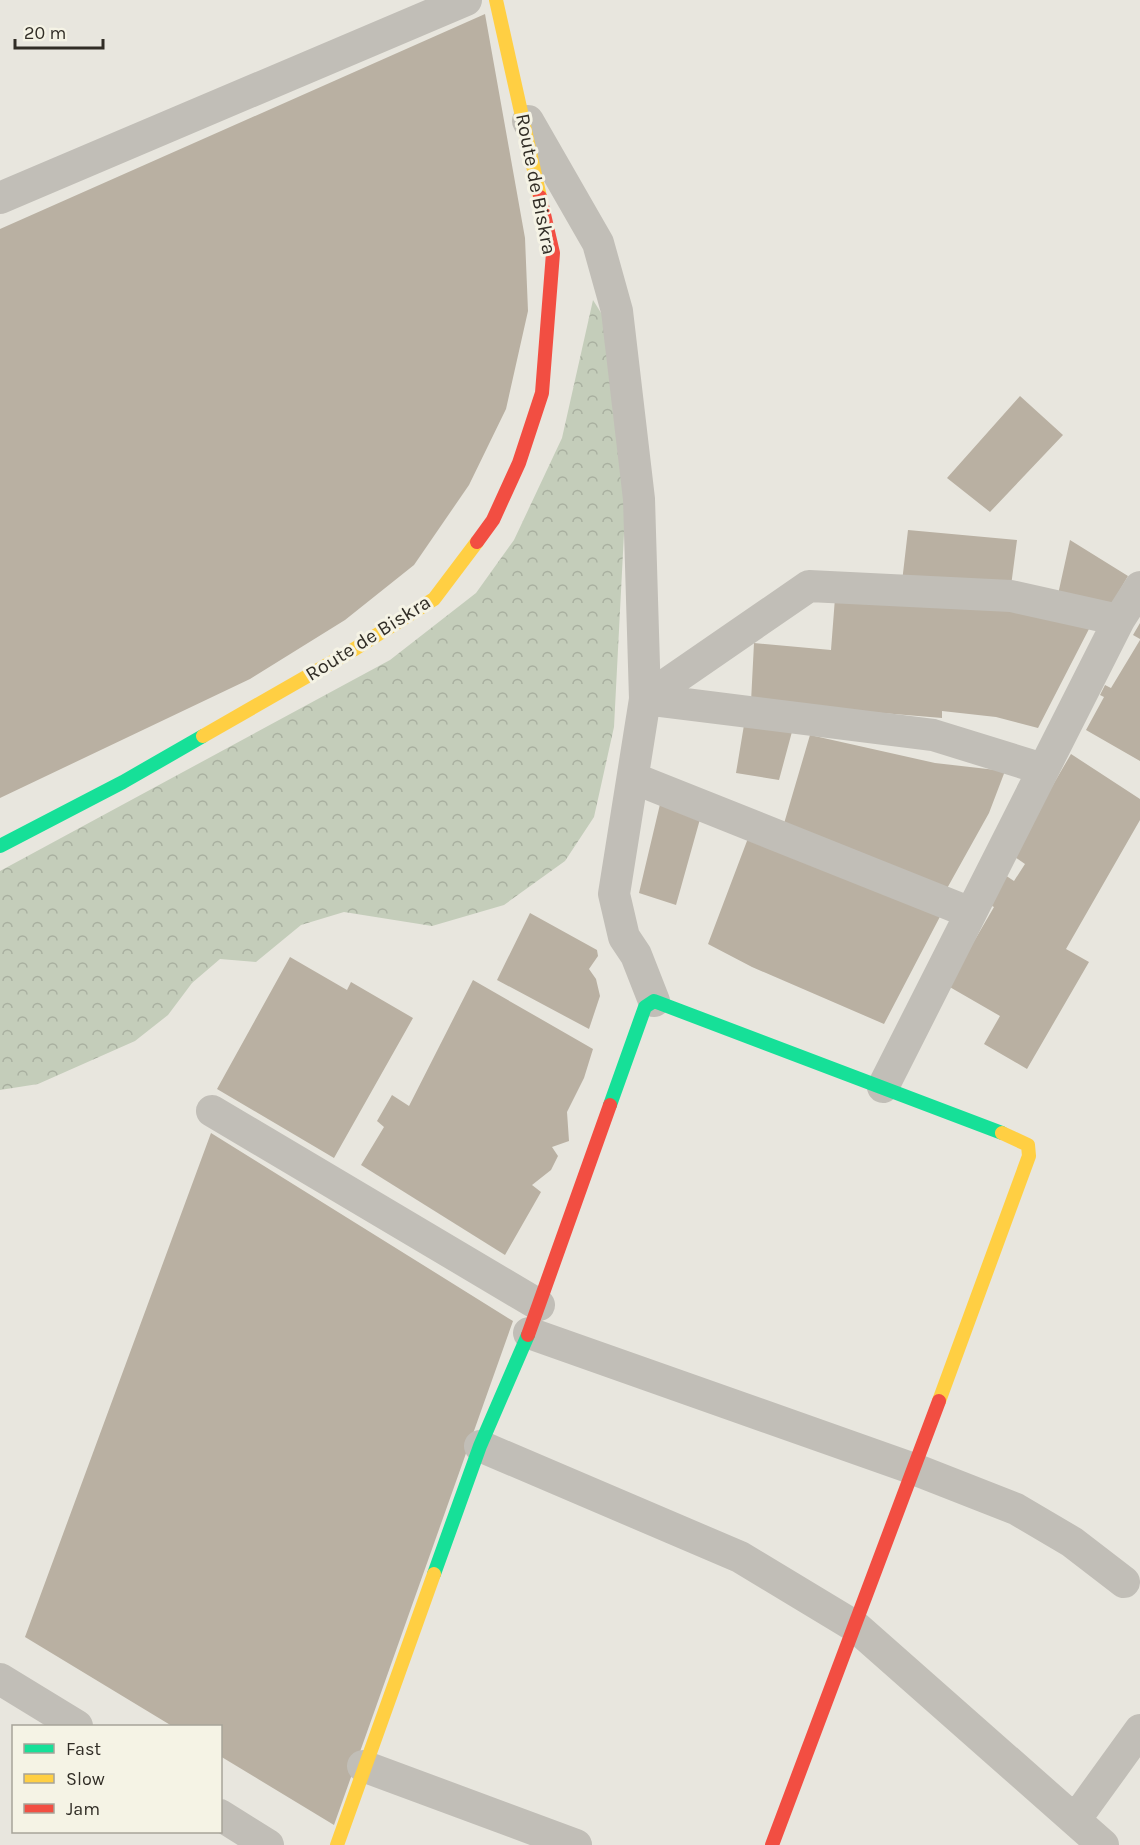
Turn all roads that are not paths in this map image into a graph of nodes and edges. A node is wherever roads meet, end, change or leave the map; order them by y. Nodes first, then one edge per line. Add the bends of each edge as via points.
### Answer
1 (465, 0) edge
2 (496, 0) edge
3 (520, 107) junction
4 (0, 198) edge
5 (1140, 587) edge
6 (1119, 621) junction
7 (645, 699) junction
8 (1043, 769) junction
9 (633, 778) junction
10 (0, 846) edge
11 (971, 913) junction
12 (654, 1001) junction
13 (883, 1087) junction
14 (212, 1111) dead end
15 (534, 1319) junction
16 (480, 1446) junction
17 (914, 1469) junction
18 (1124, 1582) dead end
19 (856, 1627) junction
20 (0, 1679) edge
21 (75, 1725) edge
22 (1140, 1730) edge
23 (363, 1766) junction
24 (222, 1816) edge
25 (1075, 1820) junction
26 (268, 1845) edge
27 (337, 1845) edge
28 (576, 1845) edge
29 (772, 1845) edge
30 (1103, 1845) edge

1 - 4 street
2 - 3 street, Route de Biskra
3 - 7 street via 598,243 617,311 639,500
3 - 10 street, Route de Biskra via 553,253 542,393 519,463 493,520 434,599 134,776
5 - 6 street
6 - 7 street via 1011,596 809,586
6 - 8 street
7 - 8 street via 933,735
7 - 9 street
8 - 11 street
9 - 11 street
9 - 12 street via 614,894 624,937 636,955
11 - 13 street
12 - 13 street
12 - 15 street via 645,1007
13 - 17 street via 1028,1145 1029,1156
14 - 15 street
15 - 16 street
15 - 17 street
16 - 19 street via 740,1557
16 - 23 street
17 - 18 street via 1016,1509 1072,1542
17 - 19 street
19 - 25 street
19 - 29 street
20 - 21 street
22 - 25 street
23 - 27 street
23 - 28 street
24 - 26 street
25 - 30 street

